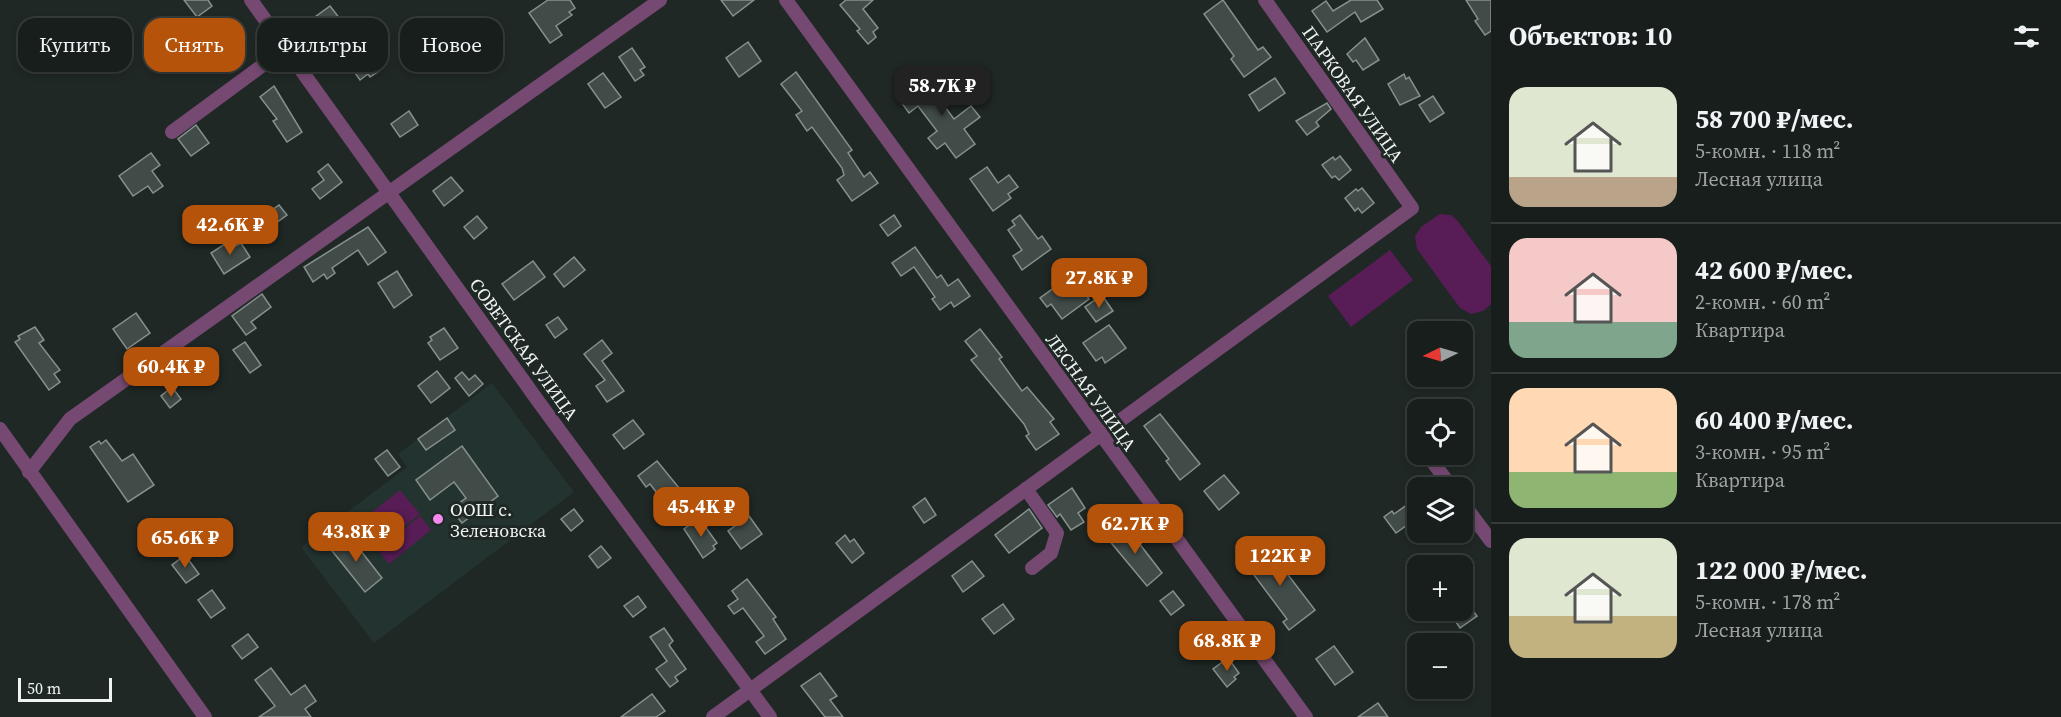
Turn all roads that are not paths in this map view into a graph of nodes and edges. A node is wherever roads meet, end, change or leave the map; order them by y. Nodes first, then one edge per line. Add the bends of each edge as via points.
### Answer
1 (251, 0) edge
2 (660, 0) edge
3 (786, 0) edge
4 (1265, 0) edge
5 (264, 18) edge
6 (257, 69) edge
7 (303, 72) edge
8 (172, 132) dead end
9 (389, 191) junction
10 (0, 429) edge
11 (1100, 435) junction
12 (29, 472) junction
13 (1026, 489) junction
14 (1473, 517) edge
15 (1491, 541) edge
16 (1032, 568) dead end
17 (751, 690) junction
18 (205, 717) edge
19 (713, 717) edge
20 (770, 717) edge
21 (1306, 717) edge

1 - 5 street, СОВЕТСКАЯ УЛИЦА
2 - 9 street
3 - 11 street, ЛЕСНАЯ УЛИЦА
4 - 11 street, ПАРКОВАЯ УЛИЦА via 1412,208
6 - 8 street
7 - 9 street, СОВЕТСКАЯ УЛИЦА
9 - 12 street via 70,419
9 - 17 street, СОВЕТСКАЯ УЛИЦА
10 - 12 street
11 - 13 street
11 - 21 street, ЛЕСНАЯ УЛИЦА
12 - 18 street
13 - 16 street via 1057,533 1051,553
13 - 17 street
14 - 15 street
17 - 19 street
17 - 20 street, СОВЕТСКАЯ УЛИЦА

